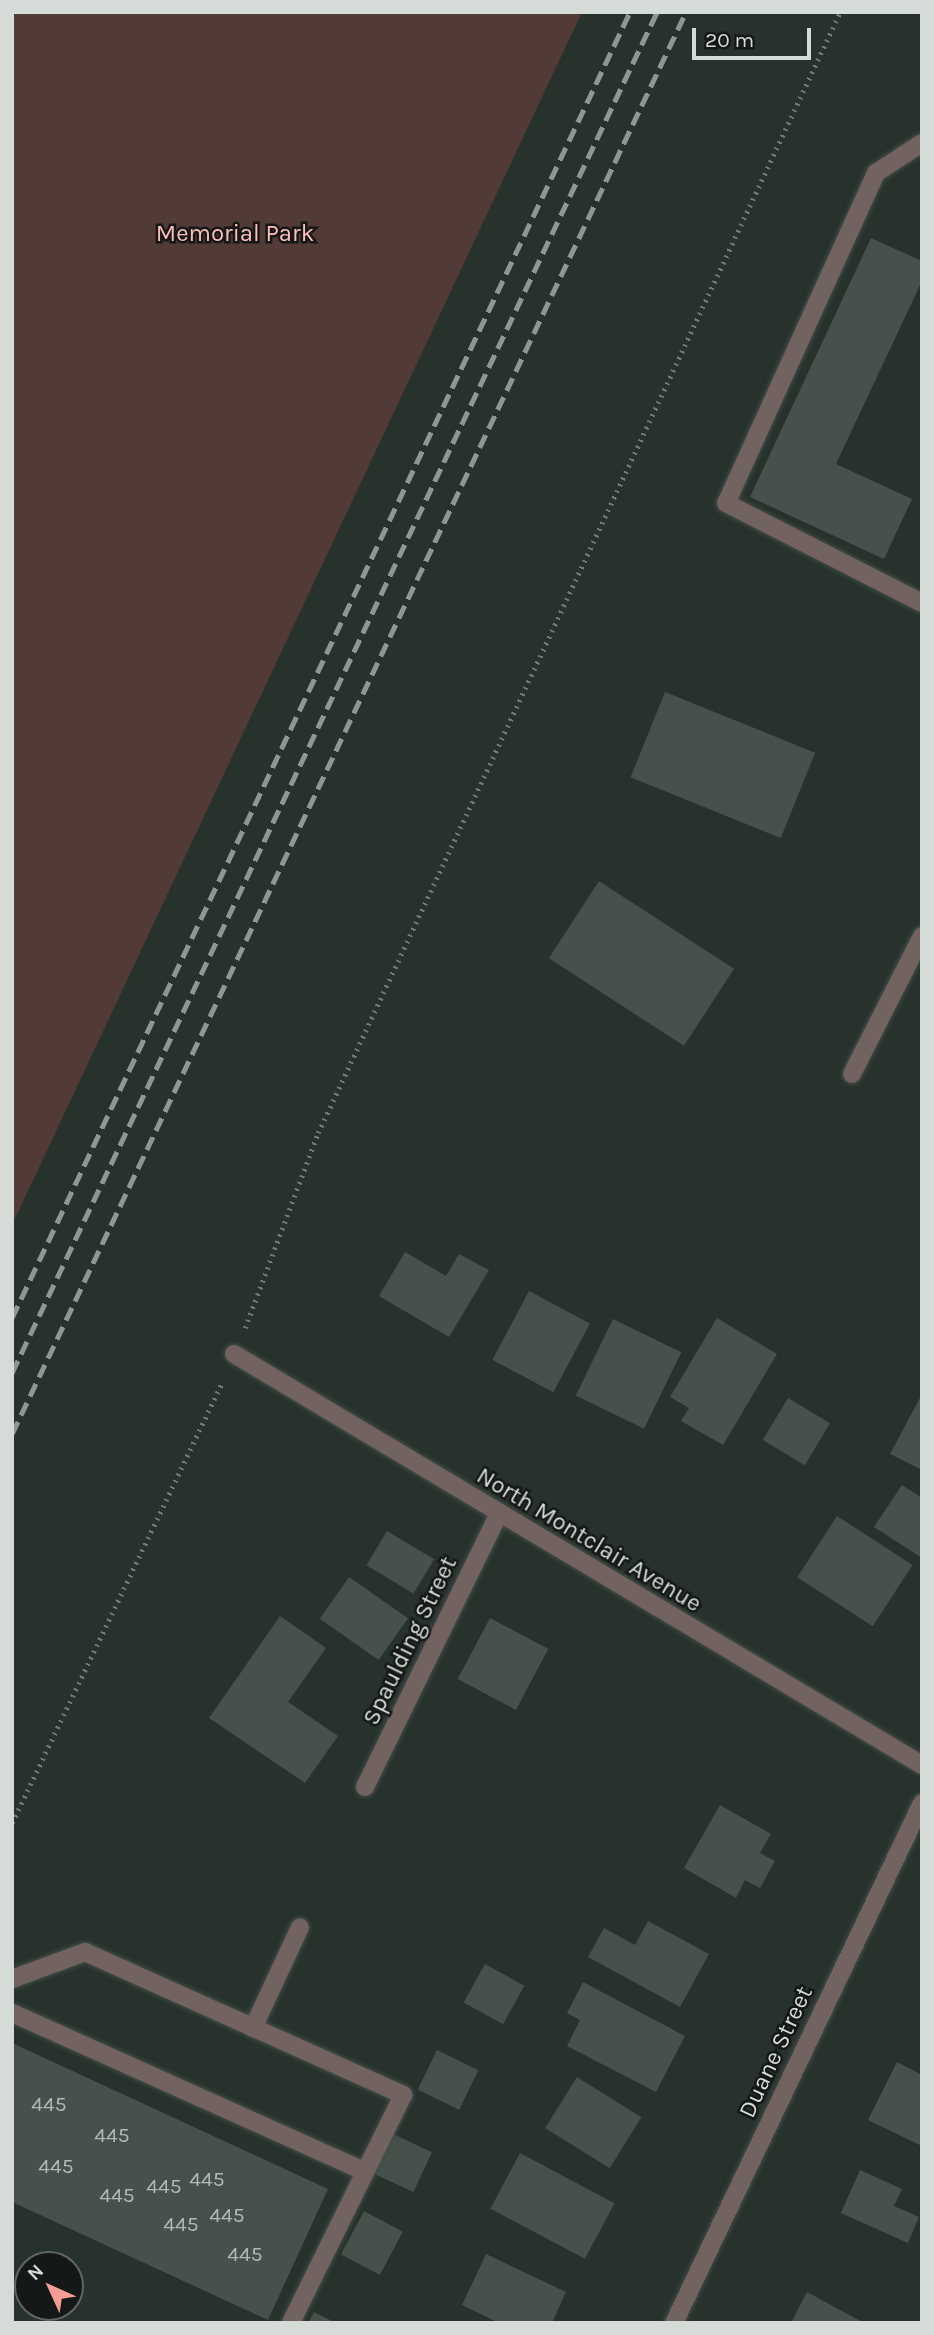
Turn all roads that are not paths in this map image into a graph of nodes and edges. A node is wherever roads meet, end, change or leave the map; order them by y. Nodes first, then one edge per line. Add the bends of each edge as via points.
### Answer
1 (922, 143) edge
2 (922, 603) edge
3 (922, 936) edge
4 (852, 1074) dead end
5 (234, 1354) road end
6 (498, 1516) junction
7 (922, 1765) edge
8 (365, 1787) dead end
9 (922, 1803) edge
10 (300, 1927) dead end
11 (12, 1979) edge
12 (12, 2013) edge
13 (253, 2028) junction
14 (365, 2172) junction
15 (291, 2323) edge
16 (674, 2323) edge

1 - 2 street via 876,173 726,503
3 - 4 street
5 - 6 street, North Montclair Avenue
6 - 7 street, North Montclair Avenue
6 - 8 street, Spaulding Street
9 - 16 street, Duane Street
10 - 13 street
11 - 13 street via 85,1952
12 - 14 street
13 - 14 street via 403,2095
14 - 15 street

